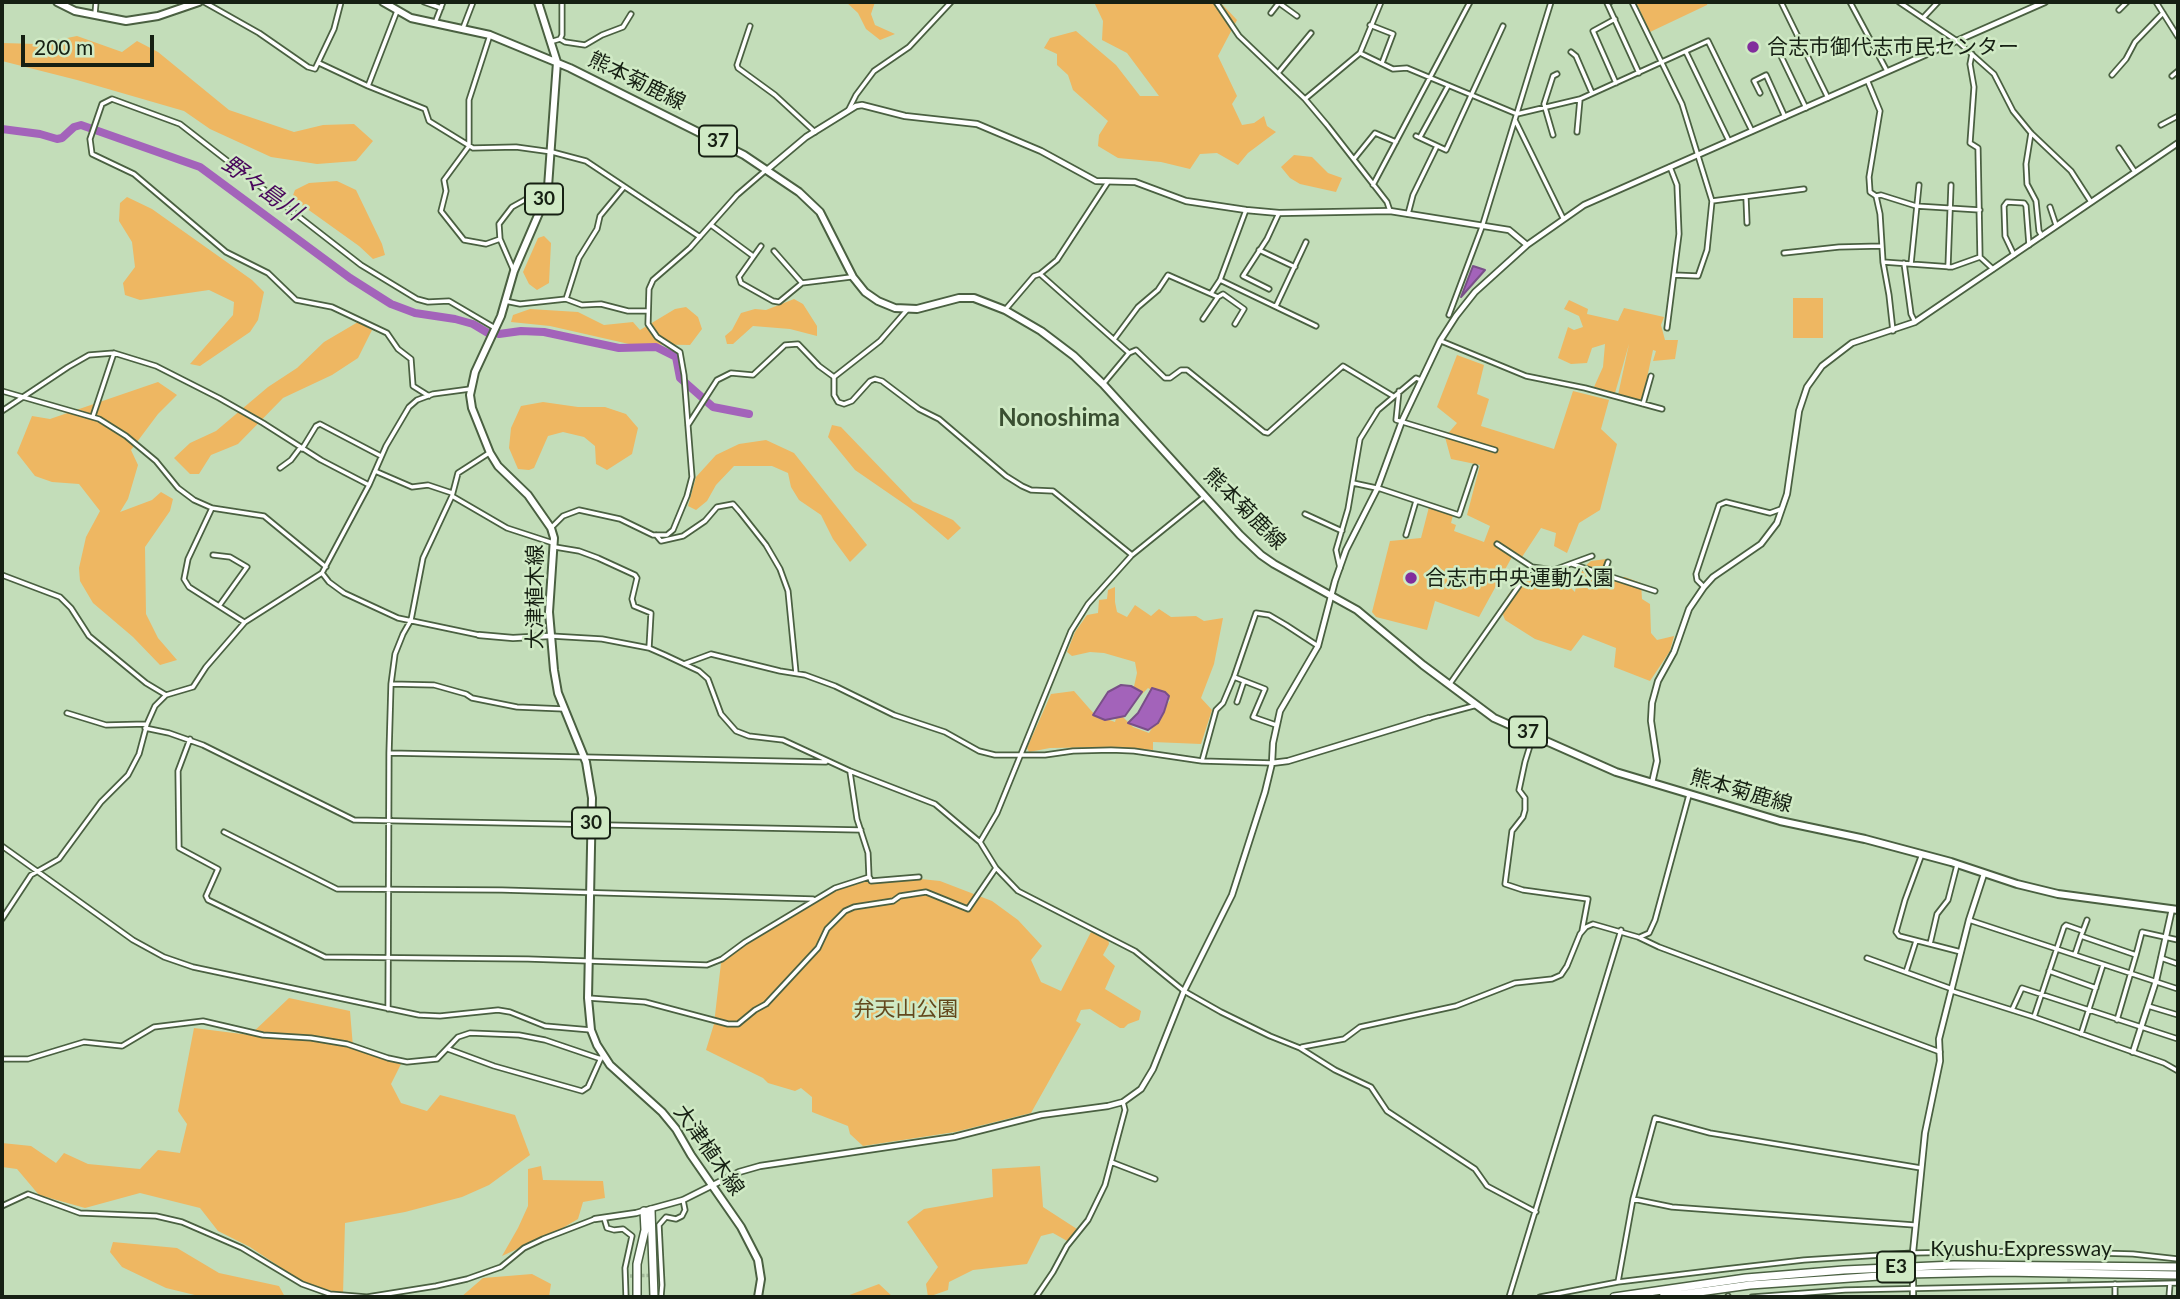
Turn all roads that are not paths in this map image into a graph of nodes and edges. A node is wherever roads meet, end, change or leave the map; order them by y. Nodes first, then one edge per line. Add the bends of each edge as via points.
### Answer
1 (57, 2) edge
2 (96, 2) edge
3 (199, 2) edge
4 (204, 2) edge
5 (341, 2) edge
6 (383, 2) edge
7 (424, 2) edge
8 (443, 2) edge
9 (473, 2) edge
10 (538, 2) edge
11 (562, 2) edge
12 (951, 2) edge
13 (1216, 2) edge
14 (1279, 2) edge
15 (1381, 2) edge
16 (1470, 2) edge
17 (1551, 2) edge
18 (1609, 2) edge
19 (1632, 2) edge
20 (1781, 2) edge
21 (1850, 2) edge
22 (1900, 2) edge
23 (1938, 2) edge
24 (2045, 2) edge
25 (2127, 2) edge
26 (2165, 2) edge
27 (2158, 4) edge
28 (2032, 5) edge
29 (440, 8) junction
30 (2119, 10) dead end
31 (397, 11) junction
32 (1271, 13) dead end
33 (2163, 13) junction
34 (631, 14) dead end
35 (95, 15) junction
36 (1297, 16) dead end
37 (1923, 18) junction
38 (1615, 19) junction
39 (435, 23) junction
40 (1370, 25) junction
41 (750, 26) dead end
42 (1503, 26) dead end
43 (463, 28) junction
44 (2176, 28) edge
45 (1311, 33) dead end
46 (490, 36) junction
47 (2178, 37) edge
48 (560, 39) junction
49 (1958, 41) junction
50 (550, 42) junction
51 (1571, 52) dead end
52 (1686, 52) junction
53 (1360, 53) junction
54 (1972, 53) junction
55 (1781, 56) dead end
56 (557, 62) junction
57 (319, 63) junction
58 (1382, 63) junction
59 (1661, 63) junction
60 (2178, 71) edge
61 (1278, 73) junction
62 (1639, 73) junction
63 (1888, 73) junction
64 (1557, 74) dead end
65 (2112, 75) dead end
66 (2172, 76) dead end
67 (1430, 78) junction
68 (1868, 82) junction
69 (1616, 83) junction
70 (368, 86) junction
71 (1448, 86) junction
72 (1592, 93) junction
73 (1759, 93) dead end
74 (1471, 95) junction
75 (1828, 98) junction
76 (1305, 99) junction
77 (1580, 99) junction
78 (1545, 107) junction
79 (1806, 108) junction
80 (848, 111) junction
81 (1517, 114) junction
82 (2178, 116) edge
83 (1785, 117) junction
84 (1515, 120) junction
85 (2161, 125) dead end
86 (1752, 131) junction
87 (815, 132) junction
88 (1577, 132) dead end
89 (2031, 133) junction
90 (1553, 135) dead end
91 (1728, 141) junction
92 (1396, 142) junction
93 (2178, 143) edge
94 (469, 146) junction
95 (1437, 146) junction
96 (2119, 148) dead end
97 (552, 152) junction
98 (1697, 155) junction
99 (1354, 159) junction
100 (1670, 167) junction
101 (768, 169) junction
102 (2135, 172) junction
103 (1108, 182) junction
104 (1374, 185) junction
105 (1919, 185) dead end
106 (1951, 185) dead end
107 (548, 187) junction
108 (624, 187) junction
109 (1804, 189) dead end
110 (1876, 196) junction
111 (1746, 198) junction
112 (1712, 201) junction
113 (2091, 202) junction
114 (1916, 206) junction
115 (2050, 207) dead end
116 (1950, 209) junction
117 (1980, 210) junction
118 (1246, 211) junction
119 (1390, 211) junction
120 (1279, 212) junction
121 (1408, 214) junction
122 (1563, 218) junction
123 (1747, 223) dead end
124 (711, 225) junction
125 (2056, 226) junction
126 (1482, 227) junction
127 (2042, 236) junction
128 (700, 237) junction
129 (500, 239) junction
130 (1306, 242) dead end
131 (1527, 245) junction
132 (2029, 245) junction
133 (761, 246) dead end
134 (1882, 246) junction
135 (1259, 250) junction
136 (774, 251) dead end
137 (1783, 253) dead end
138 (2014, 255) junction
139 (754, 256) junction
140 (1980, 257) junction
141 (1882, 262) junction
142 (1904, 263) junction
143 (1911, 264) junction
144 (1948, 267) junction
145 (1296, 268) junction
146 (1993, 269) junction
147 (514, 271) junction
148 (1040, 274) junction
149 (1674, 275) junction
150 (853, 277) junction
151 (1220, 280) junction
152 (802, 284) junction
153 (1269, 289) dead end
154 (1212, 293) junction
155 (1218, 297) junction
156 (566, 299) junction
157 (505, 301) junction
158 (1276, 306) junction
159 (908, 309) junction
160 (1005, 310) junction
161 (647, 311) junction
162 (1449, 315) dead end
163 (1203, 320) dead end
164 (1915, 322) junction
165 (1235, 324) dead end
166 (1315, 326) dead end
167 (495, 328) junction
168 (1667, 328) dead end
169 (1893, 331) junction
170 (1115, 338) junction
171 (1440, 341) junction
172 (114, 353) junction
173 (1129, 353) junction
174 (1651, 376) dead end
175 (834, 377) junction
176 (1421, 380) junction
177 (1103, 384) junction
178 (470, 389) junction
179 (2, 391) edge
180 (1399, 391) junction
181 (22, 396) junction
182 (429, 396) junction
183 (1393, 396) junction
184 (1643, 404) junction
185 (1662, 409) dead end
186 (2, 411) edge
187 (93, 416) junction
188 (1402, 421) junction
189 (688, 425) junction
190 (301, 448) junction
191 (1495, 450) dead end
192 (490, 453) junction
193 (382, 456) junction
194 (1475, 467) dead end
195 (280, 468) dead end
196 (375, 471) junction
197 (1353, 483) junction
198 (369, 485) junction
199 (1377, 489) junction
200 (452, 495) junction
201 (1205, 496) junction
202 (1416, 501) junction
203 (212, 508) junction
204 (1783, 508) junction
205 (1305, 514) dead end
206 (551, 528) junction
207 (1342, 531) junction
208 (656, 535) junction
209 (1406, 535) dead end
210 (1497, 544) dead end
211 (553, 545) junction
212 (213, 555) dead end
213 (1132, 555) junction
214 (1592, 556) dead end
215 (1608, 562) dead end
216 (1570, 564) junction
217 (1532, 567) junction
218 (326, 568) junction
219 (1340, 568) junction
220 (322, 573) junction
221 (1604, 573) junction
222 (2, 575) edge
223 (1704, 587) junction
224 (1654, 591) dead end
225 (1333, 595) junction
226 (219, 606) junction
227 (411, 620) junction
228 (244, 622) junction
229 (479, 635) joint
230 (549, 636) junction
231 (1318, 646) junction
232 (649, 648) junction
233 (683, 664) junction
234 (796, 673) junction
235 (1234, 677) junction
236 (1244, 681) junction
237 (391, 684) junction
238 (1449, 685) junction
239 (166, 695) junction
240 (1237, 702) dead end
241 (1476, 705) junction
242 (564, 709) junction
243 (67, 713) dead end
244 (1429, 718) joint
245 (1276, 725) junction
246 (146, 726) junction
247 (1534, 734) junction
248 (190, 739) junction
249 (389, 753) junction
250 (1022, 755) junction
251 (584, 757) junction
252 (1202, 761) junction
253 (828, 762) junction
254 (1272, 763) junction
255 (850, 771) junction
256 (1652, 783) junction
257 (1689, 794) junction
258 (388, 820) junction
259 (591, 827) junction
260 (860, 830) junction
261 (224, 832) dead end
262 (980, 842) junction
263 (2, 846) edge
264 (1922, 854) junction
265 (1957, 864) junction
266 (996, 867) junction
267 (36, 871) junction
268 (1984, 874) junction
269 (870, 877) junction
270 (919, 877) dead end
271 (388, 889) junction
272 (590, 893) junction
273 (815, 900) junction
274 (2175, 910) edge
275 (2, 919) edge
276 (1969, 920) junction
277 (2087, 920) dead end
278 (1621, 930) junction
279 (2083, 931) junction
280 (1582, 932) junction
281 (2081, 936) junction
282 (2166, 936) junction
283 (1638, 937) junction
284 (1917, 940) junction
285 (2178, 940) edge
286 (1930, 944) junction
287 (2056, 949) junction
288 (1961, 953) junction
289 (2075, 955) junction
290 (2136, 955) junction
291 (388, 958) junction
292 (1867, 958) dead end
293 (2161, 958) junction
294 (588, 962) junction
295 (2178, 964) edge
296 (2104, 965) junction
297 (2049, 971) junction
298 (1906, 972) junction
299 (2132, 974) junction
300 (2156, 981) junction
301 (2096, 988) junction
302 (2178, 989) edge
303 (1952, 990) junction
304 (1184, 991) junction
305 (2042, 994) junction
306 (588, 998) junction
307 (2148, 1006) junction
308 (388, 1009) junction
309 (2012, 1010) junction
310 (2088, 1010) junction
311 (2178, 1015) edge
312 (2034, 1017) junction
313 (2117, 1020) junction
314 (2141, 1027) junction
315 (591, 1030) junction
316 (2081, 1034) junction
317 (2178, 1040) edge
318 (1300, 1048) junction
319 (448, 1049) junction
320 (1940, 1052) junction
321 (2133, 1052) junction
322 (602, 1057) junction
323 (2, 1059) edge
324 (2178, 1071) edge
325 (1123, 1102) junction
326 (1111, 1163) junction
327 (1921, 1168) junction
328 (1155, 1179) dead end
329 (712, 1186) junction
330 (1633, 1199) junction
331 (683, 1200) junction
332 (2, 1206) edge
333 (648, 1210) junction
334 (1536, 1212) junction
335 (604, 1218) junction
336 (595, 1220) joint
337 (1914, 1225) junction
338 (1912, 1253) junction
339 (2178, 1259) edge
340 (1912, 1262) dead end
341 (2178, 1267) edge
342 (2178, 1275) edge
343 (1913, 1280) dead end
344 (1618, 1282) junction
345 (2178, 1283) edge
346 (2115, 1284) junction
347 (2170, 1284) junction
348 (1914, 1289) junction
349 (626, 1297) edge
350 (637, 1297) edge
351 (654, 1297) edge
352 (661, 1297) edge
353 (758, 1297) edge
354 (1036, 1297) edge
355 (1509, 1297) edge
356 (1540, 1297) edge
357 (1615, 1297) edge
358 (1663, 1297) edge
359 (1752, 1297) edge
360 (1913, 1297) edge
361 (2115, 1297) edge
362 (2169, 1297) edge

1 - 35 main road
2 - 35 street
3 - 35 main road via 135,21
4 - 57 street via 308,67 315,69
5 - 57 street
6 - 31 main road, 熊本菊鹿線 / 37
7 - 29 street
8 - 29 street
9 - 43 street
10 - 50 main road, 30
11 - 48 street
12 - 80 street via 909,47 873,71
13 - 61 street via 1239,36
14 - 32 street
14 - 36 street
15 - 40 street
16 - 67 street
17 - 81 street
18 - 38 street
19 - 59 street
20 - 75 street
21 - 63 street
22 - 37 street
23 - 37 street
24 - 28 street
25 - 30 street
26 - 27 street
27 - 33 street
28 - 49 street
29 - 39 street
31 - 39 main road, 熊本菊鹿線 / 37
31 - 70 street
33 - 44 street
33 - 65 street
34 - 48 street via 623,27 584,45
37 - 49 street
38 - 62 street
38 - 69 street via 1593,31
39 - 43 main road, 熊本菊鹿線 / 37
40 - 53 street
40 - 58 street via 1394,34
41 - 87 street via 738,68
42 - 74 street
43 - 46 main road, 熊本菊鹿線 / 37
44 - 47 street
45 - 61 street
46 - 56 main road, 熊本菊鹿線 / 37
46 - 94 street via 469,100
48 - 50 street
49 - 54 street
49 - 63 street
50 - 56 main road, 30
51 - 72 street
52 - 59 street
52 - 86 street via 1710,43
52 - 91 street
53 - 58 street
53 - 76 street
54 - 89 street via 1994,74 2013,111
54 - 117 street via 1970,143 1978,148
55 - 79 street
56 - 97 main road, 30
56 - 101 main road, 熊本菊鹿線 / 37
57 - 70 street
58 - 67 street
59 - 62 street
59 - 98 street via 1682,104
60 - 66 street
61 - 76 street
62 - 69 street
63 - 68 street
64 - 78 street
67 - 71 street
67 - 92 street
68 - 75 street
68 - 110 street via 1880,111 1869,177 1870,192
69 - 72 street
70 - 94 street via 425,109 429,121
71 - 74 street
71 - 95 street via 1418,137
72 - 77 street
73 - 83 street via 1754,81 1766,75
74 - 81 street
74 - 95 street via 1446,150
75 - 79 street
76 - 99 street
77 - 78 street
77 - 88 street
78 - 81 street
78 - 90 street
79 - 83 street
80 - 87 street
80 - 103 street via 862,105 905,116 969,122 1041,151 1096,181
81 - 84 street
82 - 85 street
83 - 86 street
84 - 122 street
84 - 126 street
86 - 91 street
87 - 101 street
89 - 113 street via 2071,171
89 - 127 street via 2026,184 2036,201
91 - 98 street
92 - 99 street via 1375,133
92 - 104 street
93 - 102 street
94 - 97 street
94 - 129 street via 444,180 441,211 464,240 486,244
95 - 121 street
96 - 102 street
97 - 107 main road, 30
97 - 108 street via 586,161
98 - 100 street
98 - 112 street
99 - 104 street
100 - 122 street
100 - 149 street via 1677,185 1679,234
101 - 124 street
101 - 150 main road, 熊本菊鹿線 / 37 via 820,212
102 - 113 street
103 - 118 street via 1135,182 1186,201
103 - 148 street via 1062,252
104 - 119 street
105 - 114 street
106 - 116 street
107 - 129 street via 502,217
107 - 147 main road, 30
108 - 128 street
108 - 156 street via 600,216 579,258
109 - 111 street
110 - 114 street
110 - 134 street
111 - 112 street
111 - 123 street
112 - 149 street via 1707,250 1698,276
113 - 125 street
114 - 116 street
114 - 143 street
115 - 125 street
116 - 117 street
116 - 144 street
117 - 140 street
118 - 120 street
118 - 151 street
119 - 120 street
119 - 121 street
120 - 135 street
121 - 126 street
122 - 131 street
124 - 128 street
124 - 139 street
125 - 127 street
126 - 131 street via 1509,230
126 - 162 street
127 - 132 street
128 - 161 street via 653,280
129 - 147 street
130 - 145 street
131 - 171 street via 1475,292
132 - 138 street
132 - 138 street via 2026,206 2007,202 2005,236
133 - 139 street
134 - 137 street
134 - 141 street
135 - 145 street
135 - 153 street via 1243,275
136 - 152 street
138 - 146 street
139 - 152 street via 740,281 772,300 781,301
140 - 144 street
140 - 146 street
141 - 142 street
141 - 169 street
142 - 143 street
142 - 164 street
143 - 144 street
145 - 158 street
146 - 164 street
147 - 157 main road, 30
148 - 160 street
148 - 170 street
149 - 168 street
150 - 152 street
150 - 159 main road, 熊本菊鹿線 / 37 via 878,301
151 - 154 street
151 - 158 street
154 - 155 street
154 - 170 street via 1168,275
155 - 163 street
155 - 165 street via 1223,294 1244,309
156 - 157 street
156 - 161 street
157 - 167 main road, 30
158 - 166 street
159 - 160 main road, 熊本菊鹿線 / 37 via 974,298
159 - 175 street via 880,341
160 - 177 main road, 熊本菊鹿線 / 37 via 1057,342
161 - 189 street via 650,331 680,352
164 - 169 street
167 - 178 main road, 30
167 - 182 street via 449,301 417,299 361,265 180,124 112,99 102,104 90,139 92,154 134,174 226,252 268,273 296,300 331,307 387,333 411,359 413,386
169 - 204 street via 1840,350 1807,387
170 - 173 street
171 - 176 street
171 - 184 street via 1526,376
172 - 181 street via 89,355
172 - 187 street
172 - 190 street via 156,366
173 - 177 street
173 - 183 street via 1136,350 1165,377 1187,369 1268,433 1343,366
174 - 184 street
175 - 189 street via 792,343 753,375 731,373 717,380
175 - 213 street via 834,395 844,404 870,381 882,382 940,419 1006,476 1031,490 1053,491
176 - 180 street via 1416,378
176 - 188 street
177 - 201 main road, 熊本菊鹿線 / 37
178 - 182 street
178 - 192 main road, 大津植木線 / 30 via 472,408
179 - 181 street
180 - 183 street
180 - 188 street via 1395,417
181 - 186 street
181 - 187 street
182 - 193 street via 409,407
183 - 197 street via 1360,439
184 - 185 street
187 - 203 street via 156,461 178,488
188 - 191 street
188 - 199 street
189 - 208 street via 692,477 687,496 673,530
190 - 193 street via 320,424
190 - 195 street
190 - 198 street
192 - 200 street via 458,473
192 - 206 main road, 大津植木線 / 30
193 - 196 street
194 - 202 street via 1460,515
196 - 198 street
196 - 200 street via 412,487 428,485
197 - 199 street
197 - 207 street
198 - 218 street
199 - 202 street
199 - 219 street
200 - 211 street via 507,528
200 - 227 street via 423,558
201 - 213 street
201 - 225 main road, 熊本菊鹿線 / 37 via 1261,555
202 - 209 street
203 - 218 street via 264,516
203 - 226 street via 183,574 189,587
204 - 223 street via 1761,544
204 - 223 street via 1770,513 1726,502 1718,505 1696,574
205 - 207 street
206 - 208 street via 563,516 579,510 620,519
206 - 211 main road, 大津植木線 / 30
207 - 219 street via 1336,550
208 - 234 street via 661,541 683,536 705,521 714,508 733,504 780,569 788,591
210 - 217 street
211 - 230 main road, 大津植木線 / 30
211 - 232 street via 635,575 634,606 651,613
212 - 226 street via 230,557 247,567
213 - 250 street via 1088,604 1071,631
214 - 216 street
215 - 221 street
216 - 217 street via 1548,571
216 - 221 street
217 - 238 street
218 - 220 street
219 - 225 street
220 - 227 street via 358,601
220 - 228 street
221 - 224 street
222 - 239 street via 60,597 89,636
223 - 256 street via 1689,609 1655,692 1651,721 1657,761
225 - 231 street
225 - 238 main road, 熊本菊鹿線 / 37 via 1371,620
226 - 228 street
227 - 229 street
227 - 237 street via 402,634
228 - 239 street via 193,687
229 - 230 street
230 - 232 street
230 - 242 main road, 大津植木線 / 30
231 - 235 street via 1269,615 1256,613
231 - 245 street
232 - 233 street
233 - 234 street via 711,654
233 - 253 street via 708,679 721,714 736,730 783,740
234 - 250 street via 835,685 979,751
235 - 236 street
235 - 252 street via 1216,710
236 - 240 street
236 - 245 street via 1265,689 1253,717
237 - 242 street via 434,685 517,707
237 - 249 street
238 - 241 main road, 熊本菊鹿線 / 37
239 - 246 street
241 - 244 street
241 - 247 main road, 熊本菊鹿線 / 37 via 1494,718
242 - 251 main road, 大津植木線 / 30
243 - 246 street via 106,725
244 - 254 street
245 - 254 street
246 - 248 street
246 - 267 street via 128,775 101,802 59,859
247 - 256 main road, 熊本菊鹿線 / 37 via 1616,772
247 - 280 street via 1519,790 1525,810 1511,836 1505,884 1588,899
248 - 258 street via 354,820
248 - 291 street via 178,771 179,848 219,869 208,900 320,956
249 - 251 street
249 - 258 street
250 - 252 street via 1134,751
250 - 262 street
251 - 253 street
251 - 259 main road, 大津植木線 / 30 via 592,798
252 - 254 street
253 - 255 street
254 - 304 street via 1232,895
255 - 260 street
255 - 262 street via 935,804
256 - 257 main road, 熊本菊鹿線 / 37
257 - 264 main road, 熊本菊鹿線 / 37
257 - 283 street via 1655,920 1649,933
258 - 259 street
258 - 271 street
259 - 260 street
259 - 272 main road, 大津植木線 / 30
260 - 269 street
261 - 271 street via 337,889
262 - 266 street
263 - 267 street
264 - 265 main road, 熊本菊鹿線 / 37
264 - 284 street via 1896,932
265 - 268 main road, 熊本菊鹿線 / 37
265 - 286 street
266 - 304 street via 1018,891 1135,951
266 - 306 street via 968,909 926,892 845,911 766,1004 738,1024 645,1002
267 - 275 street
267 - 308 street via 164,957
268 - 274 main road, 熊本菊鹿線 / 37 via 2058,894
268 - 276 street
269 - 270 street via 871,881
269 - 273 street
271 - 272 street
271 - 291 street
272 - 273 street
272 - 294 main road, 大津植木線 / 30
273 - 294 street via 707,965
274 - 282 street
276 - 287 street
276 - 288 street
277 - 279 street
278 - 280 street via 1593,924
278 - 283 street
278 - 334 street
279 - 281 street
279 - 287 street via 2065,925
280 - 318 street via 1567,966 1552,979 1515,983 1455,1006 1360,1027 1345,1039
281 - 289 street
281 - 290 street
282 - 285 street
282 - 290 street via 2143,932
282 - 293 street
283 - 320 street
284 - 286 street
284 - 298 street
286 - 288 street
287 - 289 street
287 - 297 street
288 - 303 street
289 - 296 street
290 - 299 street
291 - 294 street
291 - 308 street
292 - 298 street
293 - 295 street
293 - 300 street
294 - 306 main road, 大津植木線 / 30
296 - 299 street
296 - 301 street
297 - 301 street
297 - 305 street
298 - 303 street
299 - 300 street
299 - 313 street
300 - 302 street
300 - 307 street
301 - 310 street
303 - 309 street
303 - 320 street
304 - 318 street
304 - 325 street via 1148,1079
305 - 309 street via 2020,988
305 - 310 street
305 - 312 street
306 - 315 main road, 大津植木線 / 30
307 - 311 street
307 - 314 street
308 - 315 street via 429,1016 498,1010 545,1026
309 - 312 street
310 - 313 street
310 - 316 street
312 - 316 street
313 - 314 street
314 - 317 street
314 - 321 street
315 - 322 main road, 大津植木線 / 30
316 - 321 street
318 - 334 street via 1371,1087 1387,1111 1475,1169 1487,1186
319 - 322 street via 461,1034 489,1033 554,1042
319 - 322 street via 582,1091
319 - 323 street via 437,1059 407,1062 347,1044 263,1035 194,1021 154,1027 122,1046 84,1042 28,1059
320 - 327 street
321 - 324 street
322 - 329 main road, 大津植木線 / 30 via 662,1112
325 - 326 street via 1125,1110
325 - 329 street via 1041,1115 954,1137 760,1166
326 - 328 street
326 - 354 street via 1088,1220
327 - 330 street via 1710,1133 1654,1118
327 - 337 street
329 - 331 street
329 - 353 main road, 大津植木線 / 30 via 752,1246 761,1279
330 - 337 street via 1672,1207
330 - 344 street
331 - 333 street
331 - 352 street via 682,1216 666,1217 659,1225
332 - 336 street via 28,1194 80,1213 156,1216 182,1222 243,1248 302,1284 330,1294 367,1297 467,1279 501,1267 543,1239
333 - 335 street
333 - 350 highway via 637,1264
333 - 351 highway
334 - 355 street
335 - 336 street
335 - 349 street via 607,1228 624,1229 632,1236 625,1268
337 - 338 street
338 - 339 street via 2027,1251
338 - 340 street
338 - 344 street via 1804,1260
341 - 357 highway, Kyushu Expressway / E3 via 1954,1265 1844,1270 1746,1278
342 - 358 highway, Kyushu Expressway / E3 via 1908,1274
343 - 348 street
344 - 356 street
345 - 347 street
346 - 347 street
346 - 348 street
346 - 361 street
347 - 362 street
348 - 359 street
348 - 360 street

